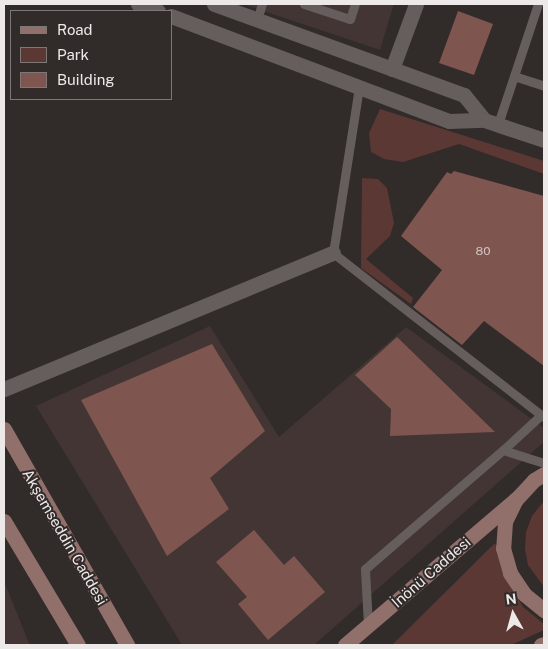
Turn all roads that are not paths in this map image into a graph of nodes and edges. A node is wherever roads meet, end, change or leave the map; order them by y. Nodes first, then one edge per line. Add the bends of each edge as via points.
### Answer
1 (138, 4) edge
2 (214, 4) edge
3 (262, 4) edge
4 (304, 4) edge
5 (355, 4) edge
6 (416, 4) edge
7 (538, 4) edge
8 (237, 8) edge
9 (155, 10) edge
10 (172, 16) edge
11 (258, 20) junction
12 (392, 69) junction
13 (514, 76) junction
14 (544, 86) edge
15 (359, 87) junction
16 (491, 122) junction
17 (544, 140) edge
18 (333, 253) junction
19 (4, 389) edge
20 (543, 416) edge
21 (4, 429) edge
22 (503, 450) junction
23 (544, 464) edge
24 (544, 474) edge
25 (516, 499) junction
26 (4, 521) edge
27 (544, 610) edge
28 (368, 625) junction
29 (544, 644) edge
30 (78, 645) edge
31 (127, 645) edge
32 (345, 645) edge
33 (541, 645) edge

1 - 9 street
2 - 8 street
3 - 11 lane
4 - 5 lane via 350,19
6 - 12 street
7 - 13 lane
8 - 11 street
10 - 15 street
11 - 12 street
12 - 16 street via 464,95
13 - 14 lane
13 - 16 lane
15 - 16 street via 449,121
15 - 18 lane
16 - 17 street
18 - 19 street
18 - 20 lane
20 - 22 lane
21 - 31 main road, Akşemseddin Caddesi
22 - 23 lane
22 - 28 lane via 365,569
24 - 25 main road
25 - 27 main road via 506,522 503,548 510,573 524,594
25 - 28 main road, İnönü Caddesi
26 - 30 main road
28 - 32 main road, İnönü Caddesi
29 - 33 main road

